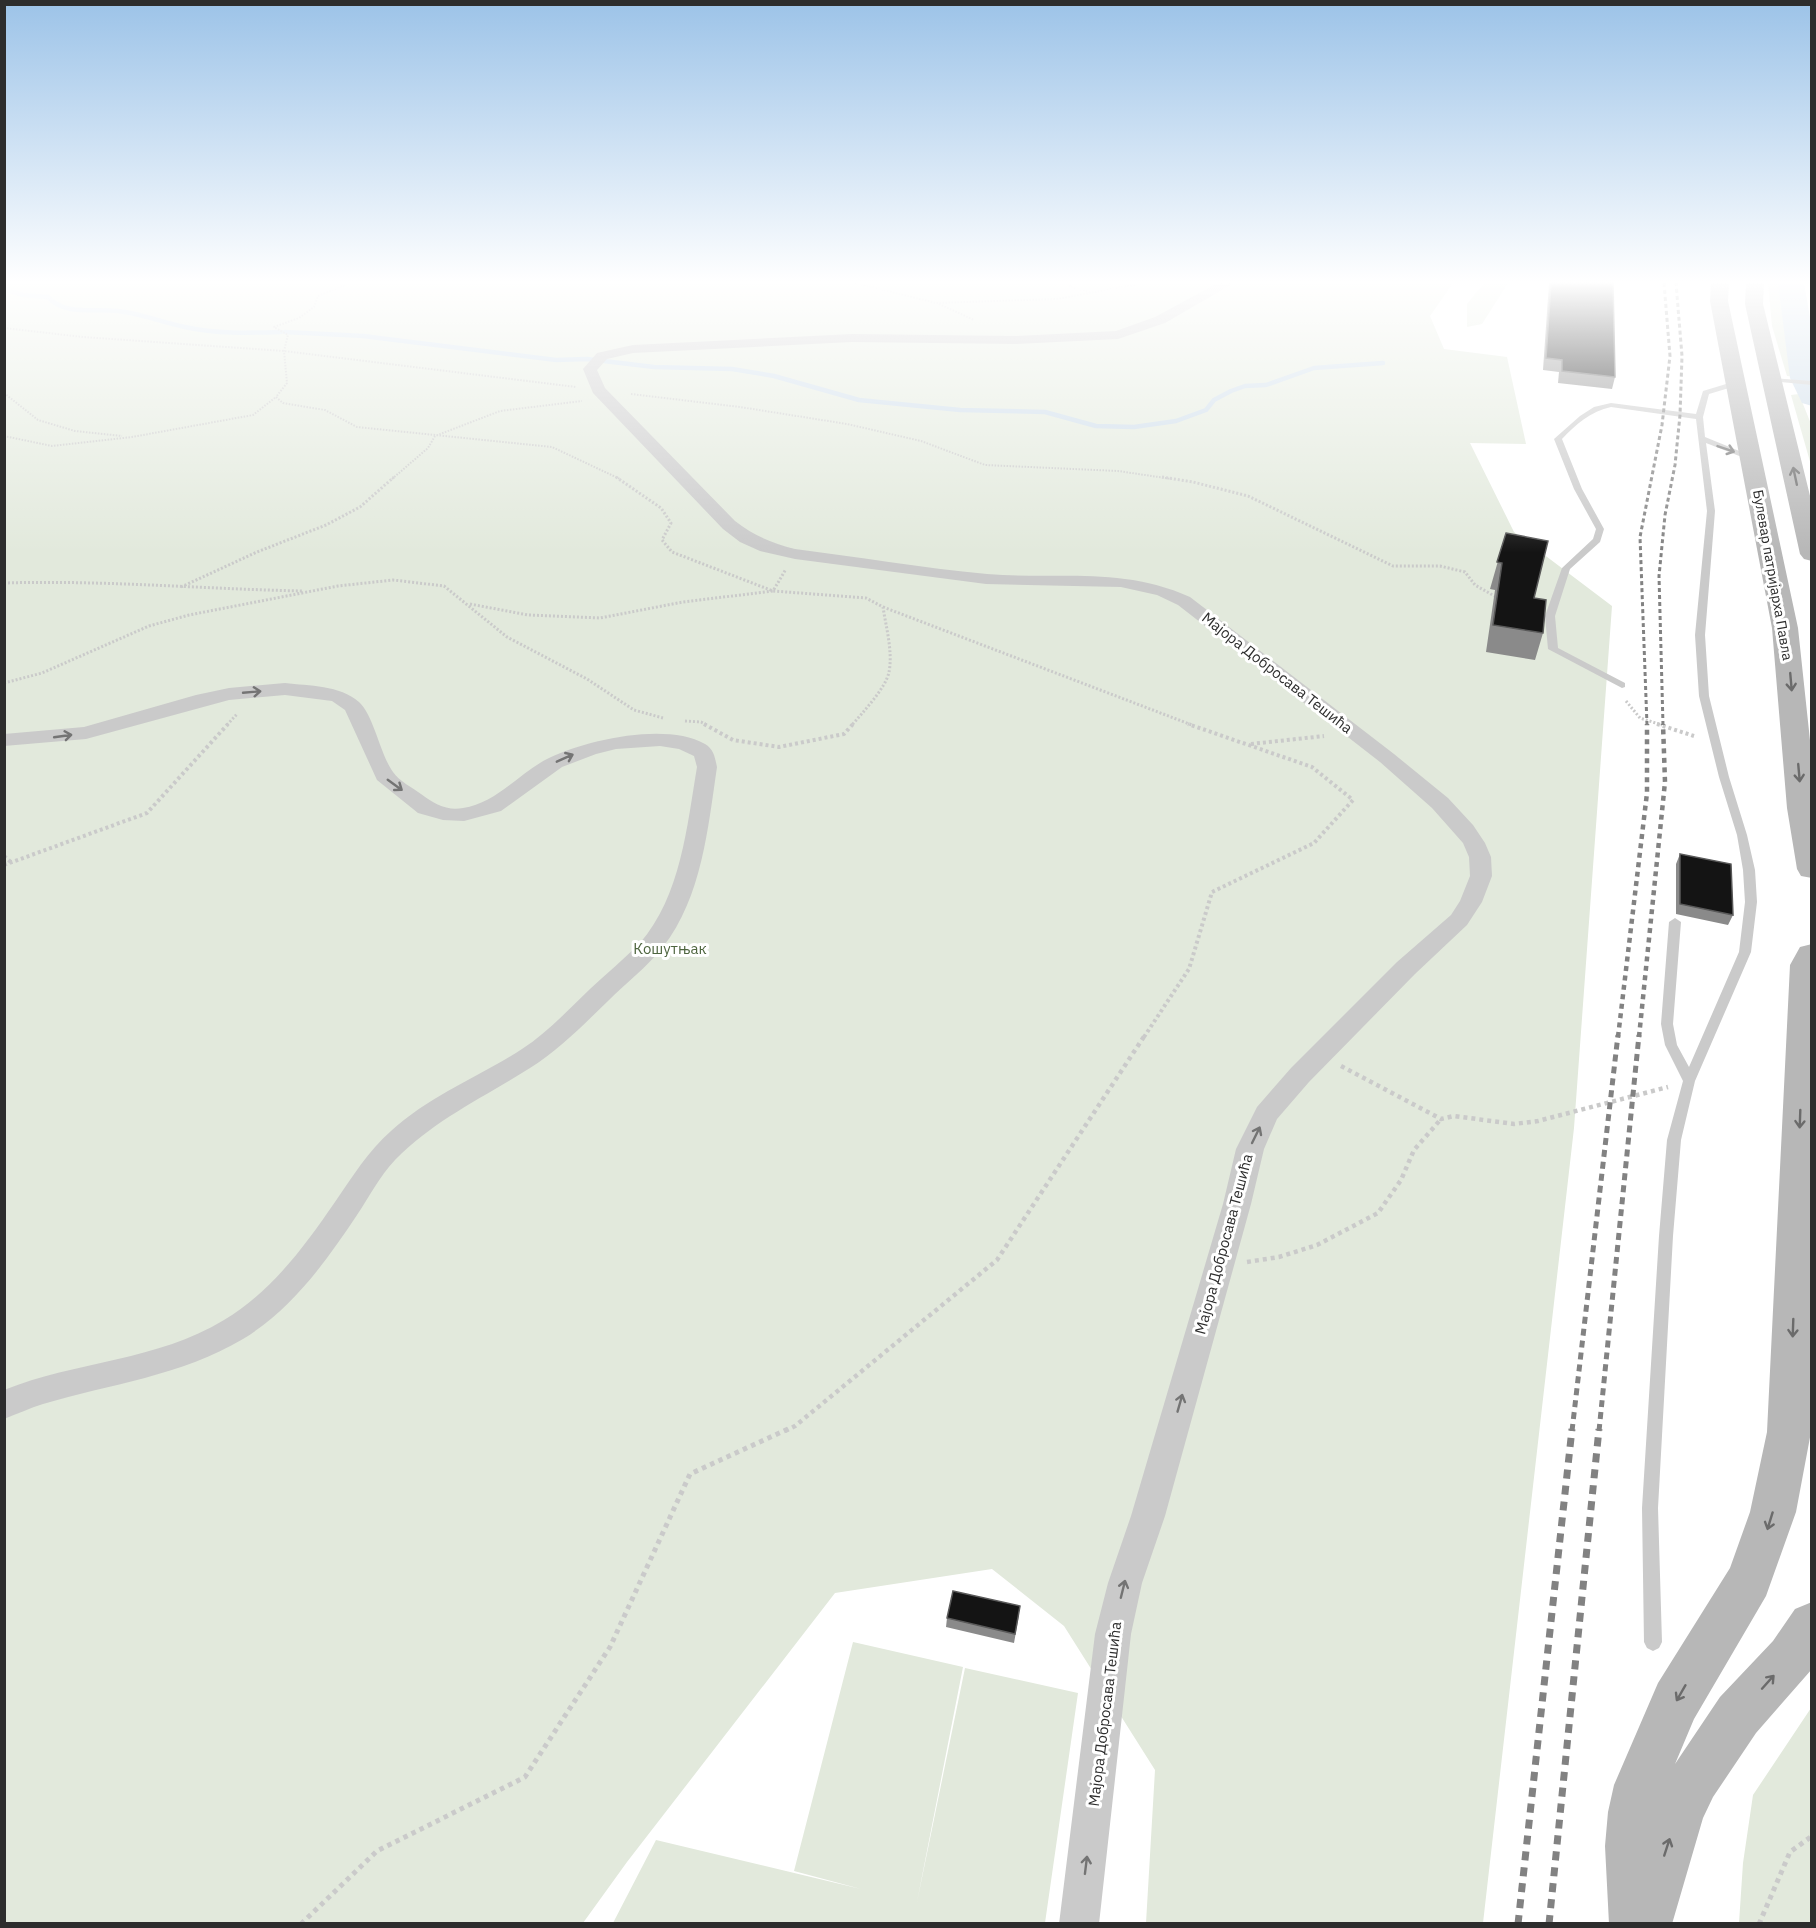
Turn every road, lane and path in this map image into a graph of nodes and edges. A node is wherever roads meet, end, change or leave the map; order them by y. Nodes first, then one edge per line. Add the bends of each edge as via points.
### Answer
1 (286, 373) edge
2 (447, 373) edge
3 (592, 373) edge
4 (1734, 373) edge
5 (1774, 373) edge
6 (1776, 380) junction
7 (1736, 383) junction
8 (1812, 383) edge
9 (4, 393) edge
10 (602, 394) junction
11 (276, 397) junction
12 (1699, 417) junction
13 (4, 436) edge
14 (435, 436) junction
15 (132, 437) junction
16 (1703, 439) junction
17 (1750, 457) junction
18 (1812, 554) edge
19 (4, 583) edge
20 (181, 587) junction
21 (310, 591) junction
22 (773, 591) junction
23 (1499, 599) edge
24 (470, 604) junction
25 (883, 607) junction
26 (4, 683) edge
27 (1622, 686) joint
28 (258, 691) junction
29 (670, 719) dead end
30 (681, 720) dead end
31 (1354, 733) junction
32 (4, 740) edge
33 (1247, 744) junction
34 (1717, 746) junction
35 (4, 856) edge
36 (12, 863) junction
37 (4, 865) edge
38 (1812, 869) edge
39 (1675, 922) dead end
40 (1812, 956) edge
41 (1321, 1053) junction
42 (1807, 1058) edge
43 (1689, 1081) junction
44 (1441, 1119) junction
45 (1220, 1267) junction
46 (4, 1405) edge
47 (1812, 1626) edge
48 (1653, 1642) dead end
49 (1812, 1836) edge
50 (301, 1923) edge
51 (1079, 1923) edge
52 (1638, 1923) edge
53 (1645, 1923) edge
54 (1759, 1923) edge

1 - 11 path via 287,383
2 - 10 path
3 - 10 street
4 - 7 main road, Булевар патријарха Павла
5 - 6 main road
6 - 8 lane
18 -> 6 main road
7 - 12 lane via 1706,393
7 - 17 main road, Булевар патријарха Павла
9 - 15 path via 38,420 75,431
10 - 14 path via 500,411
10 - 23 path via 740,407 847,424 921,441 986,465 1118,471 1193,482 1248,496 1393,566 1440,566 1465,572 1475,585
10 - 31 street, Мајора Добросава Тешића via 746,538 795,554 997,580 1093,579 1148,586 1184,601
11 - 14 path via 283,404 325,410 357,427
11 - 15 path via 253,415
12 - 16 lane
12 - 27 lane via 1601,406 1558,439 1578,489 1600,529 1597,540 1566,568 1550,616 1553,649
13 - 15 path via 52,446
14 - 20 path via 428,448 360,507
14 - 22 path via 552,447 585,462 626,482 661,508 671,523 662,540 672,552
16 -> 17 lane
16 - 34 lane via 1711,512 1702,664 1704,696
17 -> 38 main road, Булевар патријарха Павла via 1785,628 1802,808
19 - 20 path via 78,581
20 - 21 path
21 - 24 path via 393,580 444,586
21 - 26 path via 149,626 42,673
22 - 24 path via 683,602 600,618 528,615
22 - 25 path via 866,598
24 - 29 path via 507,637 587,679 634,710
25 - 30 path via 889,673 870,704 844,734 779,747 733,740 702,722
25 - 33 path
27 - 34 path via 1627,704 1640,718
32 -> 28 street via 96,731 184,704
28 - 36 path via 147,813
28 -> 46 street via 285,689 338,696 353,707 384,776 426,808 442,814 464,815 493,806 543,770 590,749 649,740 698,748 707,766 688,870 665,925 642,956 547,1044 464,1092 405,1133 382,1156 315,1256 262,1310 203,1346
31 - 33 path
31 - 41 street, Мајора Добросава Тешића via 1458,821 1480,857 1481,876 1459,920
33 - 50 path via 1311,767 1353,800 1314,843 1212,892 1189,969 997,1260 795,1426 690,1474 610,1647 525,1777 377,1851
34 - 43 lane via 1743,835 1750,879 1750,913 1745,952
35 - 36 path
36 - 37 path
39 - 43 lane via 1667,1024 1671,1045
40 - 42 main road via 1807,965
41 - 44 path via 1372,1086
45 -> 41 street, Мајора Добросава Тешића via 1250,1149 1266,1114
42 -> 52 main road via 1789,1432 1773,1512 1749,1580 1676,1701 1640,1785 1632,1846
43 - 44 path via 1538,1121 1514,1124 1454,1116
43 - 48 lane via 1674,1140 1666,1236 1650,1508
44 - 45 path via 1414,1150 1401,1180 1378,1213 1317,1245 1279,1257
51 -> 45 street, Мајора Добросава Тешића via 1113,1634
53 -> 47 main road via 1679,1810 1695,1779 1738,1716 1790,1658
49 - 54 path via 1790,1852

